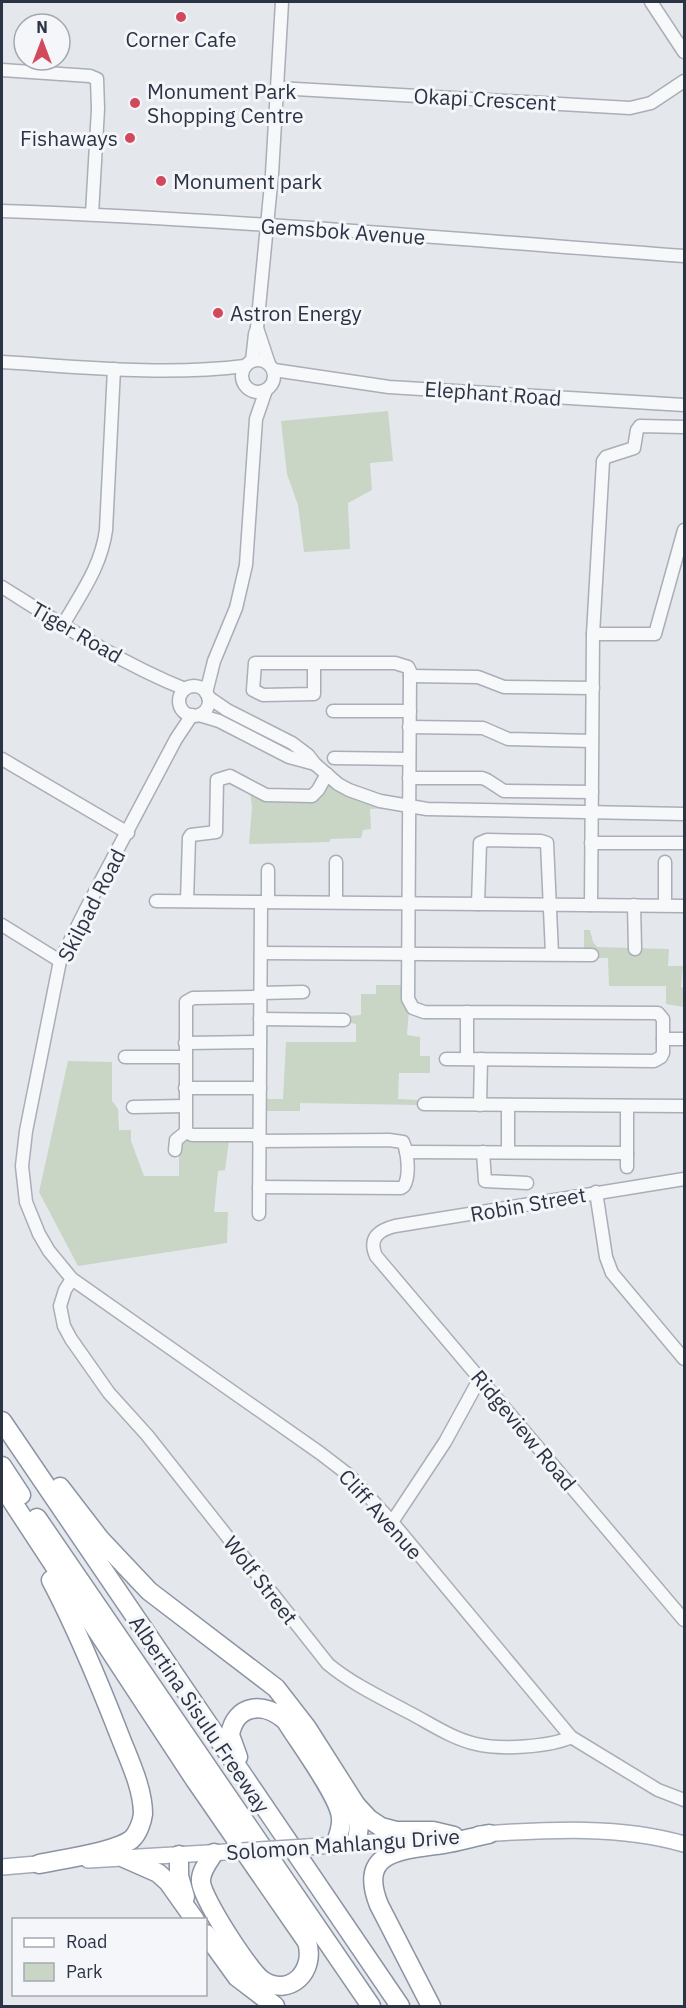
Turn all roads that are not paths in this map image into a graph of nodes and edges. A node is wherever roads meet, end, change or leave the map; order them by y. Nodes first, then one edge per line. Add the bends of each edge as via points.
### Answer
1 (282, 2) edge
2 (651, 2) edge
3 (684, 51) edge
4 (2, 70) edge
5 (684, 81) edge
6 (278, 88) junction
7 (2, 211) edge
8 (92, 214) junction
9 (266, 225) junction
10 (684, 256) edge
11 (257, 328) junction
12 (2, 362) edge
13 (248, 363) junction
14 (114, 369) junction
15 (211, 370) junction
16 (270, 377) junction
17 (246, 385) junction
18 (684, 405) edge
19 (256, 419) junction
20 (684, 426) edge
21 (684, 530) edge
22 (2, 587) edge
23 (63, 625) junction
24 (593, 634) junction
25 (314, 663) junction
26 (410, 676) junction
27 (593, 688) junction
28 (193, 700) junction
29 (333, 711) dead end
30 (410, 711) junction
31 (409, 727) junction
32 (592, 741) junction
33 (334, 758) dead end
34 (2, 759) edge
35 (409, 759) junction
36 (315, 764) junction
37 (327, 774) junction
38 (409, 778) junction
39 (592, 792) junction
40 (409, 806) junction
41 (591, 812) junction
42 (684, 814) edge
43 (128, 833) junction
44 (591, 843) junction
45 (684, 843) edge
46 (336, 862) dead end
47 (665, 862) dead end
48 (268, 870) dead end
49 (156, 901) dead end
50 (188, 901) junction
51 (264, 902) junction
52 (336, 902) junction
53 (409, 903) junction
54 (478, 904) junction
55 (549, 904) junction
56 (591, 905) junction
57 (634, 905) junction
58 (665, 905) junction
59 (684, 906) edge
60 (2, 925) edge
61 (635, 949) dead end
62 (261, 953) junction
63 (408, 953) junction
64 (552, 954) junction
65 (592, 955) dead end
66 (60, 961) junction
67 (303, 992) dead end
68 (260, 995) junction
69 (468, 1012) junction
70 (260, 1019) junction
71 (344, 1020) dead end
72 (663, 1039) junction
73 (684, 1039) edge
74 (260, 1042) junction
75 (185, 1043) junction
76 (125, 1057) dead end
77 (185, 1057) junction
78 (446, 1059) dead end
79 (467, 1059) junction
80 (481, 1059) junction
81 (185, 1088) junction
82 (260, 1088) junction
83 (424, 1104) dead end
84 (480, 1105) junction
85 (508, 1105) junction
86 (185, 1106) junction
87 (627, 1106) junction
88 (684, 1106) edge
89 (134, 1107) dead end
90 (186, 1132) junction
91 (259, 1138) junction
92 (175, 1150) dead end
93 (406, 1152) junction
94 (483, 1152) junction
95 (508, 1152) junction
96 (627, 1153) junction
97 (627, 1167) dead end
98 (684, 1179) edge
99 (527, 1183) dead end
100 (23, 1187) joint
101 (259, 1187) junction
102 (596, 1192) junction
103 (259, 1214) dead end
104 (374, 1236) joint
105 (72, 1279) junction
106 (684, 1359) edge
107 (480, 1378) junction
108 (2, 1413) edge
109 (2, 1420) edge
110 (2, 1466) edge
111 (2, 1486) edge
112 (2, 1495) edge
113 (392, 1522) junction
114 (684, 1620) edge
115 (571, 1737) junction
116 (684, 1800) edge
117 (356, 1805) junction
118 (489, 1834) junction
119 (454, 1836) junction
120 (357, 1843) junction
121 (684, 1844) edge
122 (332, 1845) junction
123 (214, 1853) junction
124 (179, 1855) junction
125 (123, 1858) junction
126 (39, 1864) junction
127 (2, 1866) edge
128 (195, 1918) edge
129 (195, 1918) edge
130 (207, 1935) edge
131 (275, 2007) edge
132 (371, 2007) edge
133 (400, 2007) edge
134 (407, 2007) edge
135 (431, 2007) edge

1 - 6 street
2 - 3 street
4 - 8 street via 97,79
5 - 6 street, Okapi Crescent via 651,103 630,108
6 - 9 street
7 - 8 street, Gemsbok Avenue
8 - 9 street, Gemsbok Avenue
9 - 10 street, Gemsbok Avenue
9 - 11 street
11 - 13 street
11 - 16 street
12 - 14 street
13 - 15 street
13 - 16 street via 261,360
13 - 17 street via 242,377
14 - 15 street
14 - 23 street via 103,549 97,567
15 - 17 street
16 - 17 street via 257,392
16 - 18 street, Elephant Road via 303,375 389,387
16 - 19 street, Skilpad Road
17 - 19 street, Skilpad Road
19 - 28 street, Skilpad Road via 246,565 236,608
20 - 24 street via 640,426 634,448 604,459
21 - 24 street via 655,634
22 - 23 street, Tiger Road
23 - 28 street, Tiger Road
24 - 27 street
25 - 25 street via 255,663 254,690 263,695 314,694
25 - 26 street via 395,663 408,667
26 - 27 street via 478,677 504,687
26 - 30 street
27 - 32 street
28 - 36 street via 219,721 289,757
28 - 36 street via 227,710 292,743
28 - 43 street, Skilpad Road
29 - 30 street
30 - 31 street
31 - 32 street via 483,728 508,739
31 - 35 street
32 - 39 street
33 - 35 street
34 - 43 street
35 - 38 street
36 - 37 street
37 - 40 street via 349,790
37 - 50 street via 312,796 266,795 230,776 218,780 216,832 189,838
38 - 39 street via 482,778 504,791
38 - 40 street
39 - 41 street
40 - 41 street
40 - 53 street
41 - 42 street
41 - 44 street
43 - 66 street, Skilpad Road
44 - 45 street
44 - 56 street
46 - 52 street
47 - 58 street
48 - 51 street
49 - 50 street
50 - 51 street
51 - 52 street
51 - 62 street
52 - 53 street
53 - 54 street
53 - 63 street
54 - 55 street
54 - 55 street via 479,847 487,840 548,843
55 - 56 street
55 - 64 street
56 - 57 street
57 - 58 street
57 - 61 street
58 - 59 street
60 - 66 street
62 - 63 street
62 - 68 street
63 - 64 street
63 - 69 street via 408,999 413,1008 424,1012
64 - 65 street
66 - 100 street, Skilpad Road via 23,1148
67 - 68 street
68 - 70 street
68 - 75 street via 190,998 186,1002
69 - 72 street via 658,1013 663,1019
69 - 79 street
70 - 71 street
70 - 74 street
72 - 73 street
72 - 80 street via 661,1057 654,1061
74 - 75 street
74 - 82 street
75 - 77 street
76 - 77 street
77 - 81 street
78 - 79 street
79 - 80 street
80 - 84 street
81 - 82 street
81 - 86 street
82 - 91 street
83 - 84 street
84 - 85 street
85 - 87 street
85 - 95 street
86 - 89 street
86 - 90 street
87 - 88 street
87 - 96 street
90 - 91 street
90 - 92 street via 176,1140
91 - 93 street via 399,1141
91 - 101 street
93 - 94 street
93 - 101 street via 407,1179 401,1188
94 - 95 street
94 - 99 street via 485,1181
95 - 96 street
96 - 97 street
98 - 102 street, Robin Street
100 - 105 street, Cliff Avenue via 39,1234
101 - 103 street
102 - 104 street, Robin Street via 383,1229
102 - 106 street via 612,1273
104 - 107 street, Ridgeview Road via 376,1256
105 - 113 street, Cliff Avenue via 338,1466
105 - 115 street, Wolf Street via 60,1306 71,1339 109,1393 147,1435 328,1664 397,1706 477,1745 553,1744
107 - 113 street via 445,1442
107 - 114 street, Ridgeview Road
108 - 117 highway via 100,1539 148,1591 276,1688 307,1728
109 - 133 highway, Albertina Sisulu Freeway
110 - 132 highway, Albertina Sisulu Freeway
111 - 123 highway via 195,1780 307,1942 309,1964 291,1984 268,1983 255,1974 204,1895 201,1878
112 - 126 highway via 42,1563 85,1651 133,1771 142,1804 139,1828 132,1839
113 - 115 street, Cliff Avenue
115 - 116 street, Cliff Avenue via 658,1790
117 - 119 highway via 369,1819 388,1829
117 - 120 highway
118 - 119 main road, Solomon Mahlangu Drive
118 - 121 main road, Solomon Mahlangu Drive via 593,1831
118 - 135 highway via 399,1851 380,1862 373,1876 379,1905
119 - 120 main road, Solomon Mahlangu Drive
120 - 122 main road, Solomon Mahlangu Drive
122 - 123 main road, Solomon Mahlangu Drive, bridge
122 - 134 highway via 341,1823 340,1810 286,1721 264,1709 243,1712 233,1723 230,1735 241,1763
123 - 124 main road, Solomon Mahlangu Drive
124 - 125 main road, Solomon Mahlangu Drive
124 - 128 highway via 180,1882
125 - 126 main road, Solomon Mahlangu Drive
125 - 129 highway via 158,1873
126 - 127 main road, Solomon Mahlangu Drive
130 - 131 highway via 237,1977

